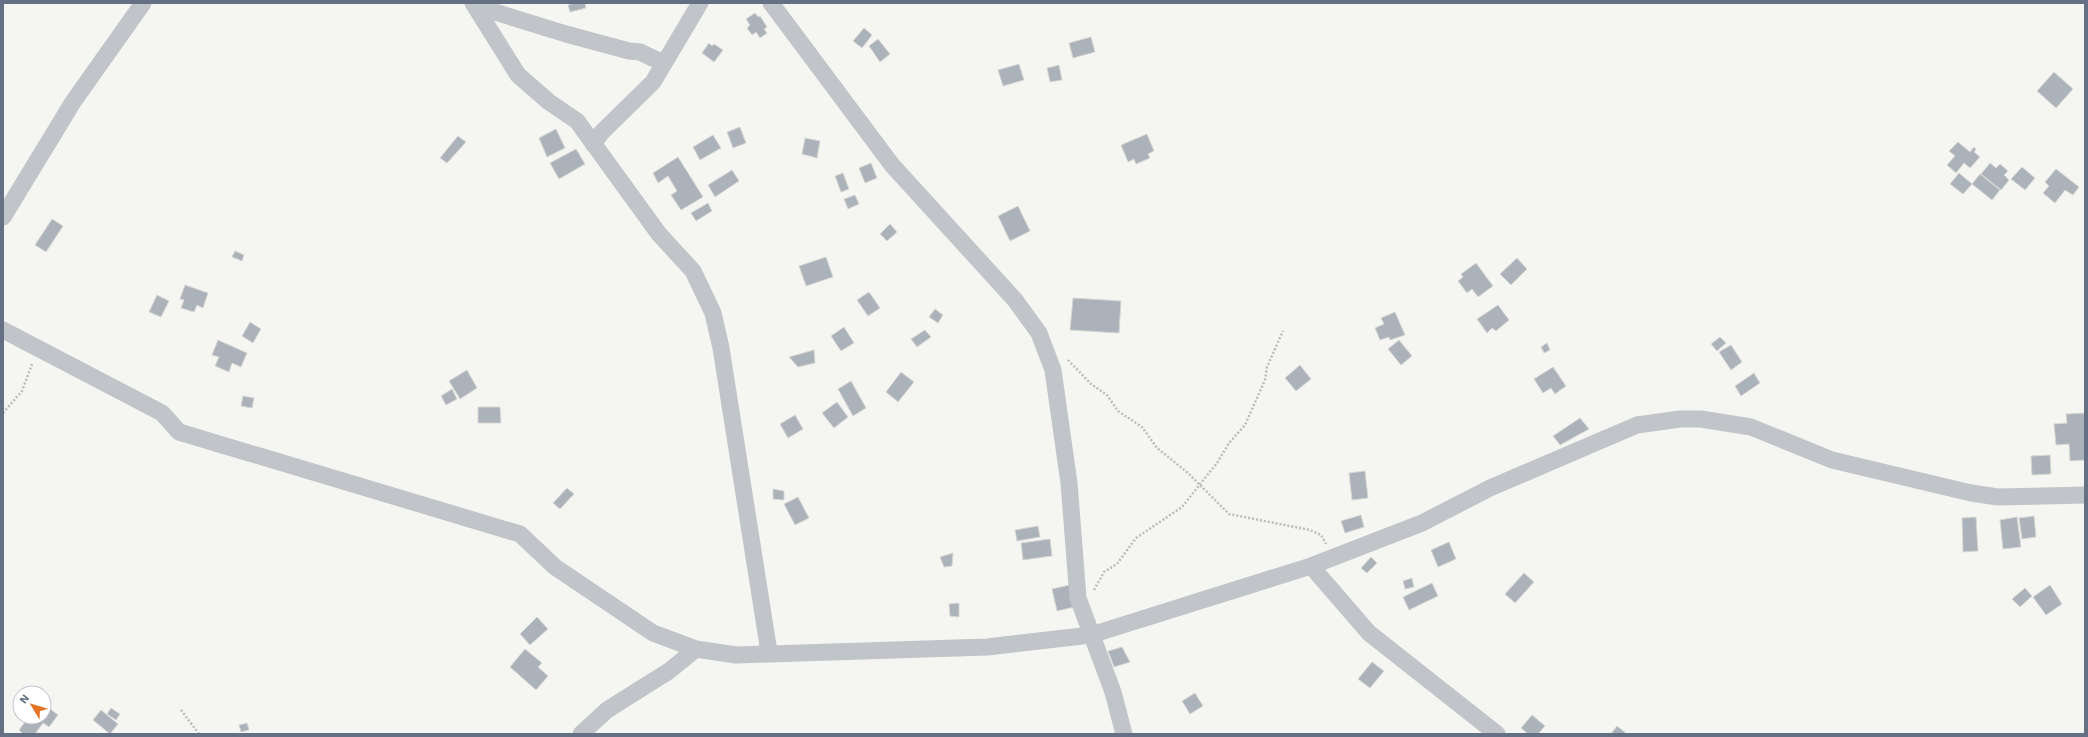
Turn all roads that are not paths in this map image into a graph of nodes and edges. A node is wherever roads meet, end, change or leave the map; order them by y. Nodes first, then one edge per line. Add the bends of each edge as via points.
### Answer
1 (143, 3) edge
2 (473, 3) edge
3 (477, 3) edge
4 (700, 3) edge
5 (771, 3) edge
6 (663, 63) junction
7 (593, 144) junction
8 (3, 217) edge
9 (3, 330) edge
10 (2085, 495) edge
11 (1312, 566) junction
12 (1091, 635) junction
13 (696, 649) junction
14 (769, 652) junction
15 (581, 734) edge
16 (1124, 734) edge
17 (1497, 734) edge

1 - 8 street via 73,102
2 - 7 street via 518,76 577,121
3 - 6 street via 482,8 566,34 640,52
4 - 6 street
5 - 12 street via 892,165 1015,300 1039,333 1053,370 1068,483 1078,598
6 - 7 street via 653,82
7 - 14 street via 659,234 692,271 713,313 722,348
9 - 13 street via 162,413 179,432 520,534 555,567 653,633
10 - 11 street via 1998,497 1971,493 1832,460 1751,427 1701,419 1680,419 1637,425 1490,488 1422,523
11 - 12 street
11 - 17 street via 1370,633
12 - 14 street via 987,646
12 - 16 street via 1113,692
13 - 14 street via 736,655
13 - 15 street via 669,671 607,710

